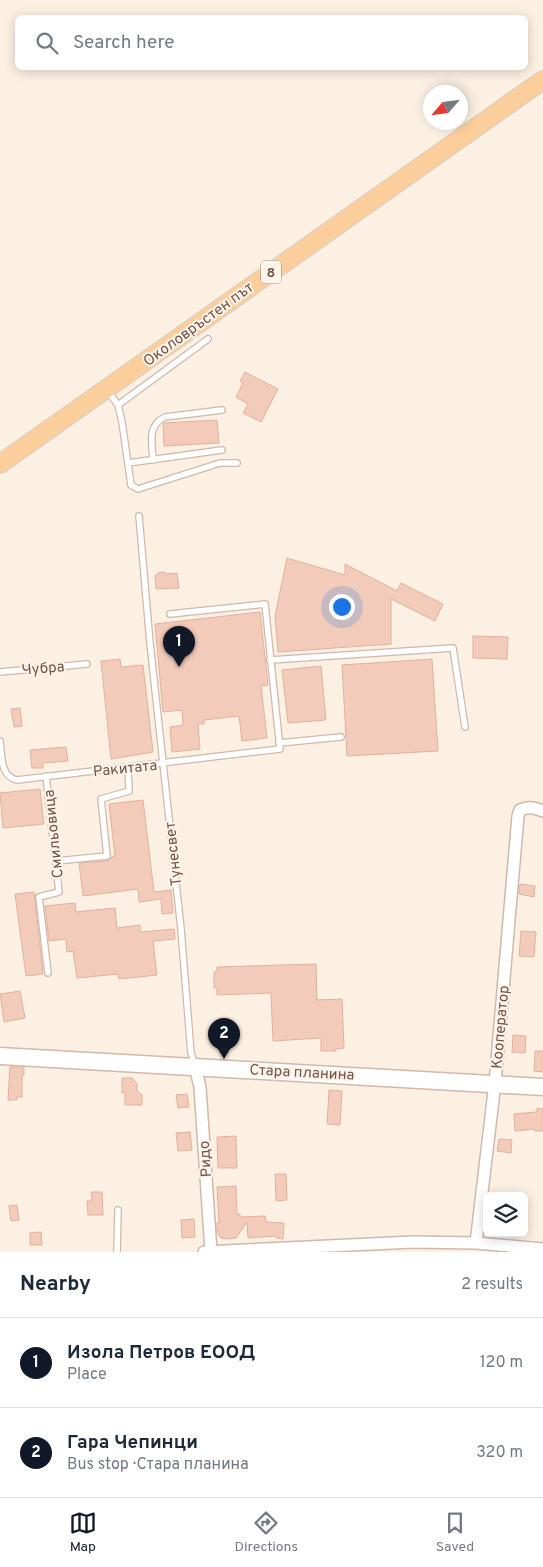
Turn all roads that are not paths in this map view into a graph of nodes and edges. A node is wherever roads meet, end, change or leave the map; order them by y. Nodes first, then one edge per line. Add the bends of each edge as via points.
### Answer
1 (543, 80) edge
2 (208, 340) dead end
3 (106, 390) junction
4 (118, 405) junction
5 (222, 410) dead end
6 (222, 450) dead end
7 (153, 460) junction
8 (128, 463) junction
9 (237, 463) dead end
10 (0, 464) edge
11 (139, 516) dead end
12 (170, 614) dead end
13 (270, 660) junction
14 (87, 664) dead end
15 (0, 672) edge
16 (464, 728) dead end
17 (341, 737) dead end
18 (0, 741) edge
19 (280, 746) junction
20 (163, 764) junction
21 (128, 767) junction
22 (46, 776) junction
23 (543, 811) edge
24 (56, 861) junction
25 (48, 973) dead end
26 (0, 1056) edge
27 (195, 1066) junction
28 (495, 1083) junction
29 (543, 1087) edge
30 (118, 1210) dead end
31 (476, 1243) junction
32 (543, 1249) edge
33 (117, 1252) edge
34 (204, 1252) edge
35 (211, 1252) edge

1 - 3 main road, Околовръстен път / 8
2 - 4 lane
3 - 4 lane
3 - 10 main road, Околовръстен път / 8
4 - 8 lane
5 - 7 lane via 158,420 152,432
6 - 7 lane
7 - 8 lane
8 - 9 lane via 131,485 138,489 220,463
11 - 20 lane, Тунесвет
12 - 13 lane via 264,604
13 - 16 lane via 453,648
13 - 19 lane
14 - 15 lane, Чубра
17 - 19 lane, Ракитата
18 - 22 lane, Ракитата via 7,776 16,780
19 - 20 lane, Ракитата
20 - 21 lane, Ракитата
20 - 27 lane, Тунесвет via 190,1045
21 - 22 lane, Ракитата
21 - 24 lane via 129,792 101,799 107,856
22 - 24 lane, Смильовица
23 - 28 street, Кооператор via 527,807 520,810 517,825
24 - 25 lane, Смильовица via 59,892 39,897
26 - 27 street, Стара планина
27 - 28 street, Стара планина
27 - 35 street, Ридо via 200,1087
28 - 29 street, Стара планина
28 - 31 street, Кооператор
30 - 33 lane
31 - 32 street
31 - 35 street via 413,1242
34 - 35 street

